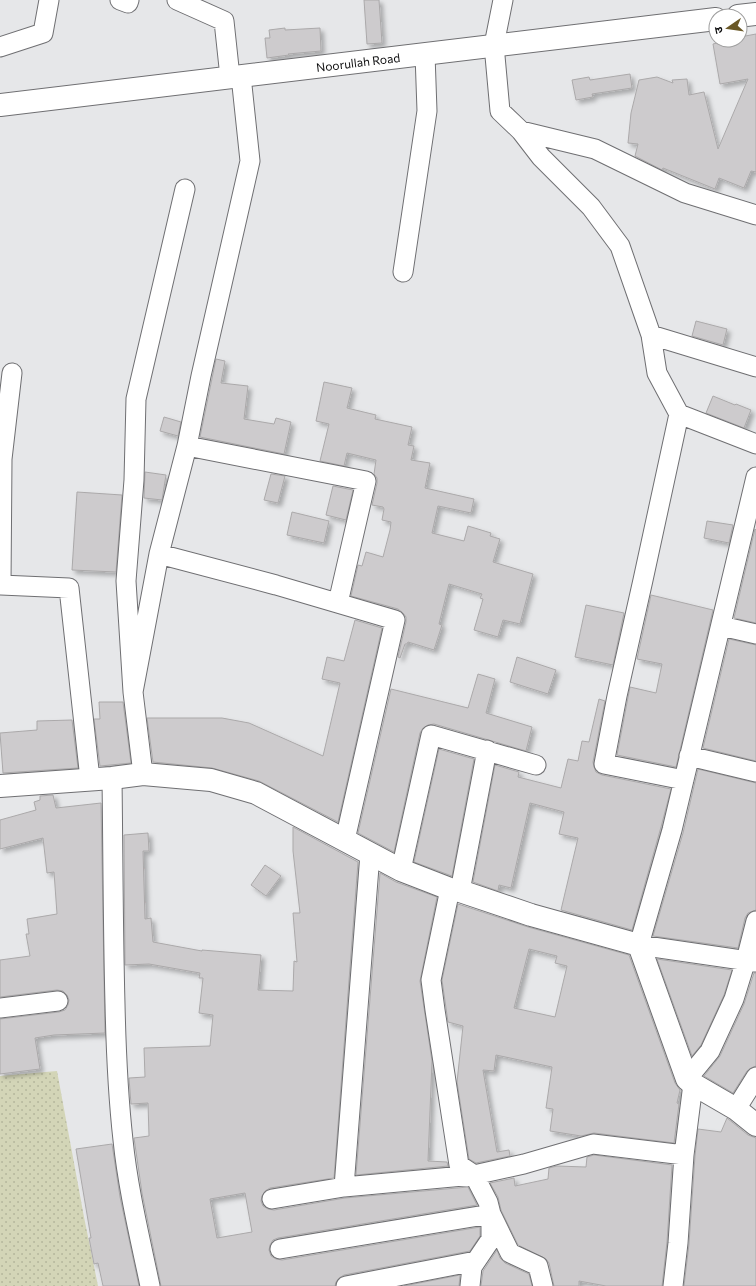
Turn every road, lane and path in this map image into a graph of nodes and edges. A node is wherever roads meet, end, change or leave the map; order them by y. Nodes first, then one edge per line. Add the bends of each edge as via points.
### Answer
1 (49, 0) edge
2 (120, 0) edge
3 (129, 0) edge
4 (177, 0) edge
5 (503, 0) edge
6 (708, 20) edge
7 (494, 46) junction
8 (0, 47) edge
9 (425, 54) junction
10 (236, 77) junction
11 (0, 105) edge
12 (521, 131) junction
13 (185, 189) dead end
14 (756, 215) edge
15 (403, 272) dead end
16 (651, 334) junction
17 (756, 367) edge
18 (12, 372) dead end
19 (679, 414) junction
20 (756, 444) edge
21 (187, 446) junction
22 (756, 478) edge
23 (752, 507) edge
24 (159, 554) junction
25 (338, 603) junction
26 (721, 626) junction
27 (756, 634) edge
28 (133, 692) junction
29 (487, 750) junction
30 (689, 756) junction
31 (536, 766) dead end
32 (756, 772) edge
33 (143, 774) junction
34 (112, 778) junction
35 (90, 779) junction
36 (684, 780) junction
37 (0, 786) edge
38 (345, 840) junction
39 (370, 854) junction
40 (402, 870) junction
41 (455, 890) junction
42 (756, 921) edge
43 (639, 946) junction
44 (751, 961) edge
45 (58, 1001) dead end
46 (0, 1008) edge
47 (756, 1077) edge
48 (690, 1082) junction
49 (736, 1109) junction
50 (756, 1125) edge
51 (684, 1155) junction
52 (474, 1175) junction
53 (344, 1188) junction
54 (272, 1199) dead end
55 (491, 1214) junction
56 (280, 1249) dead end
57 (476, 1261) junction
58 (150, 1286) edge
59 (346, 1286) edge
60 (470, 1286) edge
61 (543, 1286) edge
62 (673, 1286) edge

1 - 8 street via 43,33
2 - 3 street via 128,3
4 - 10 street via 224,21
5 - 7 street
6 - 7 street, Noorullah Road
7 - 9 street, Noorullah Road
7 - 12 street via 500,111
9 - 10 street, Noorullah Road
9 - 15 street via 428,111
10 - 11 street, Noorullah Road
10 - 21 street via 250,161 202,368
12 - 14 street via 595,150 685,193
12 - 16 street via 540,157 590,207 620,246
13 - 28 street via 136,399 134,480 126,581
16 - 17 street
16 - 19 street via 657,374
18 - 35 street via 2,459 1,585 69,588
19 - 20 street
19 - 36 street via 604,764
21 - 24 street
21 - 25 street via 366,481
22 - 23 street
23 - 26 street
24 - 25 street
24 - 28 street
25 - 38 street via 395,620
26 - 27 street
26 - 30 street
28 - 33 street
29 - 31 street
29 - 40 street via 431,735
29 - 41 street
30 - 32 street
30 - 36 street
33 - 34 street
33 - 38 street via 211,780 256,793
34 - 35 street
34 - 58 street via 113,931 119,1102 130,1192
35 - 37 street
36 - 43 street
38 - 39 street
39 - 40 street
39 - 53 street
40 - 41 street
41 - 43 street
41 - 52 street via 431,980 459,1165
42 - 44 street
43 - 44 street
43 - 48 street
44 - 48 street via 710,1051
45 - 46 street
47 - 49 street
48 - 49 street
48 - 51 street
49 - 50 street
51 - 52 street via 592,1144 524,1164
51 - 62 street
52 - 53 street
52 - 55 street via 488,1202
53 - 54 street
55 - 56 street
55 - 57 street via 491,1239
55 - 61 street via 510,1253 538,1266
57 - 59 street
57 - 60 street via 472,1267

